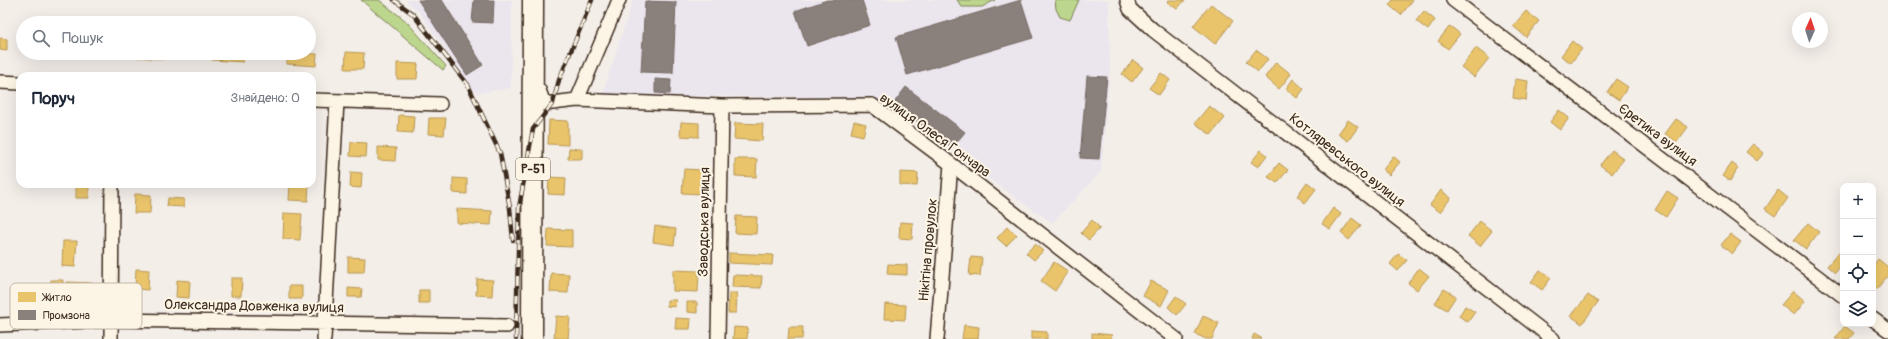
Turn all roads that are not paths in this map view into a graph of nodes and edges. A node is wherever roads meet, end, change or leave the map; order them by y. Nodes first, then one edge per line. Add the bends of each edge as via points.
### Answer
1 (533, 0) edge
2 (619, 0) edge
3 (1127, 0) edge
4 (1453, 0) edge
5 (0, 82) edge
6 (16, 83) edge
7 (539, 90) dead end
8 (316, 100) edge
9 (577, 100) junction
10 (337, 101) junction
11 (440, 104) dead end
12 (722, 106) junction
13 (951, 164) junction
14 (112, 188) edge
15 (111, 283) edge
16 (1840, 294) edge
17 (142, 321) edge
18 (1876, 321) edge
19 (324, 324) junction
20 (0, 325) edge
21 (10, 325) edge
22 (507, 326) dead end
23 (111, 329) edge
24 (1888, 330) edge
25 (112, 339) edge
26 (324, 339) edge
27 (532, 339) edge
28 (718, 339) edge
29 (937, 339) edge
30 (1176, 339) edge
31 (1553, 339) edge

1 - 27 main road, Р-51
2 - 9 street
3 - 31 street, Котляревського вулиця via 1130,9 1153,30
4 - 16 street, Єретика вулиця
5 - 6 street
7 - 9 street, вулиця Олеся Гончара via 544,104
8 - 10 street
9 - 12 street, вулиця Олеся Гончара
10 - 11 street
10 - 19 street
12 - 13 street, вулиця Олеся Гончара via 872,105
12 - 28 street, Заводська вулиця
13 - 29 street, Нікітіна провулок
13 - 30 street, вулиця Олеся Гончара
14 - 15 street
17 - 19 street, Олександра Довженка вулиця
18 - 24 street
19 - 22 street, Олександра Довженка вулиця
19 - 26 street
20 - 21 street, Олександра Довженка вулиця
23 - 25 street

